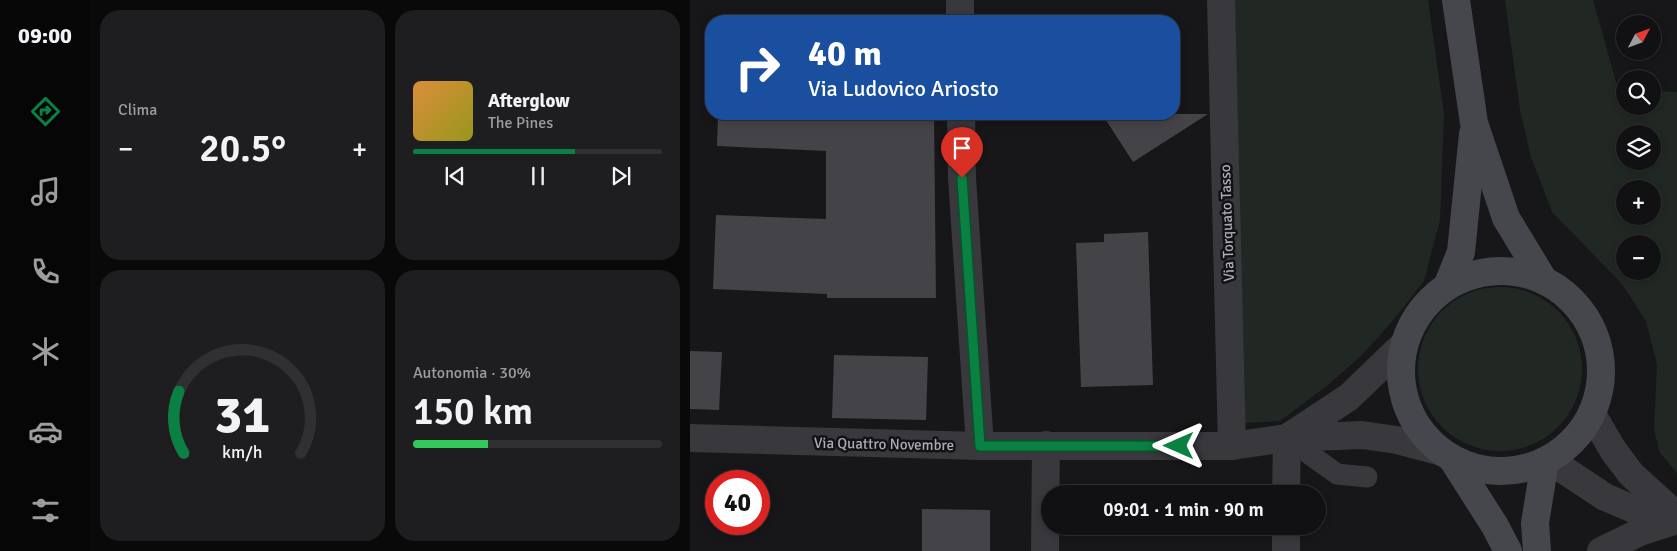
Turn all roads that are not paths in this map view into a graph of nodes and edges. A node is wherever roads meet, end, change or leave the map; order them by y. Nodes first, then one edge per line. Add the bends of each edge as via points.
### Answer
1 (960, 0) edge
2 (1221, 0) edge
3 (1456, 0) edge
4 (960, 15) edge
5 (961, 120) edge
6 (1474, 123) junction
7 (1543, 279) junction
8 (1448, 284) junction
9 (1403, 345) junction
10 (1592, 414) junction
11 (690, 438) edge
12 (1286, 438) junction
13 (1046, 445) junction
14 (980, 446) junction
15 (1232, 446) junction
16 (1447, 456) junction
17 (1547, 461) junction
18 (1367, 477) dead end
19 (1286, 485) edge
20 (1677, 518) edge
21 (1286, 535) edge
22 (1045, 551) edge
23 (1286, 551) edge
24 (1508, 551) edge
25 (1537, 551) edge
26 (1601, 551) edge

1 - 4 street
2 - 15 street, Via Torquato Tasso
3 - 6 main road
5 - 14 street
6 - 7 main road via 1506,218
6 - 8 main road via 1461,252
7 - 8 main road via 1512,270 1479,272
7 - 10 main road via 1565,294 1583,313 1595,336 1601,362 1600,389
8 - 9 main road via 1419,310
9 - 12 street via 1349,397
9 - 16 main road via 1400,375 1406,405 1420,431
10 - 17 main road via 1574,440
10 - 20 street via 1631,474
11 - 14 street, Via Quattro Novembre
12 - 15 street, Via Quattro Novembre
12 - 16 street, Via Quattro Novembre via 1362,436 1397,440
12 - 18 lane via 1337,474
12 - 19 street
13 - 14 street, Via Quattro Novembre
13 - 15 street, Via Quattro Novembre
13 - 22 street
16 - 17 main road via 1483,470 1515,471
16 - 24 main road
17 - 20 street via 1605,497 1633,510
17 - 25 main road via 1535,523
20 - 26 street
21 - 23 street

